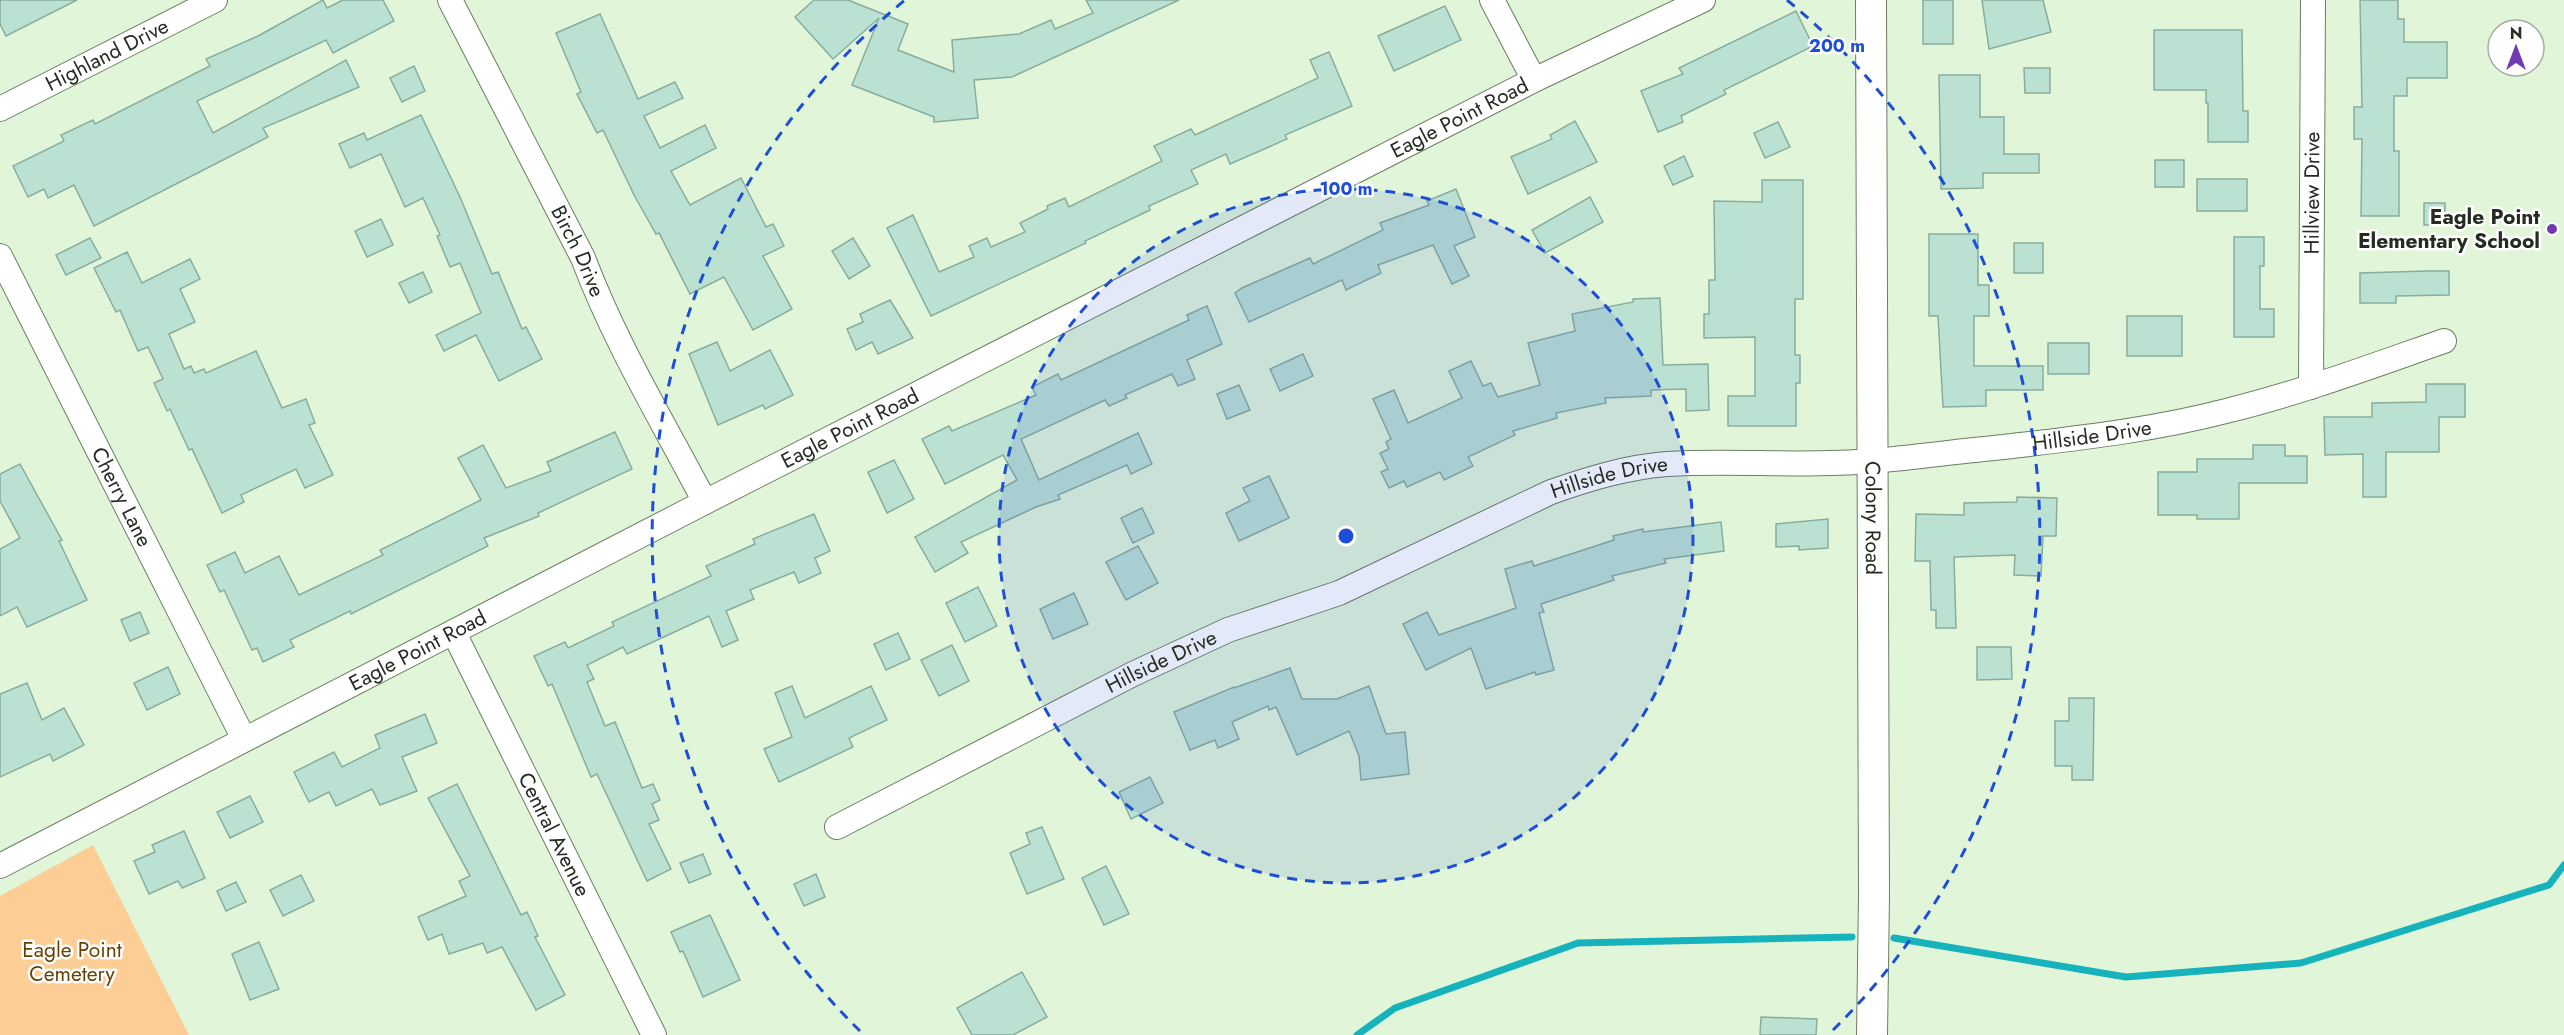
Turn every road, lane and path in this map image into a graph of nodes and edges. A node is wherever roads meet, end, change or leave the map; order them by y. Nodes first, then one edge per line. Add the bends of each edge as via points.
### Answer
1 (215, 0) edge
2 (450, 0) edge
3 (1492, 0) edge
4 (1703, 0) edge
5 (1870, 0) edge
6 (2313, 0) edge
7 (1534, 80) junction
8 (0, 109) edge
9 (0, 256) edge
10 (2444, 341) dead end
11 (2311, 387) junction
12 (1873, 461) junction
13 (705, 502) junction
14 (454, 633) junction
15 (244, 739) junction
16 (837, 827) dead end
17 (0, 866) edge
18 (654, 1035) edge
19 (1872, 1035) edge

1 - 8 street, Highland Drive
2 - 13 street, Birch Drive via 583,258 626,354
3 - 7 street
4 - 7 street, Eagle Point Road
5 - 12 street, Colony Road
6 - 11 street, Hillview Drive
7 - 13 street, Eagle Point Road
9 - 15 street, Cherry Lane
10 - 11 street, Hillside Drive
11 - 12 street, Hillside Drive via 2157,426
12 - 16 street, Hillside Drive via 1665,464 1584,480 1339,593 1228,630 1143,669
12 - 19 street, Colony Road
13 - 14 street, Eagle Point Road
14 - 15 street, Eagle Point Road
14 - 18 street, Central Avenue
15 - 17 street, Eagle Point Road

